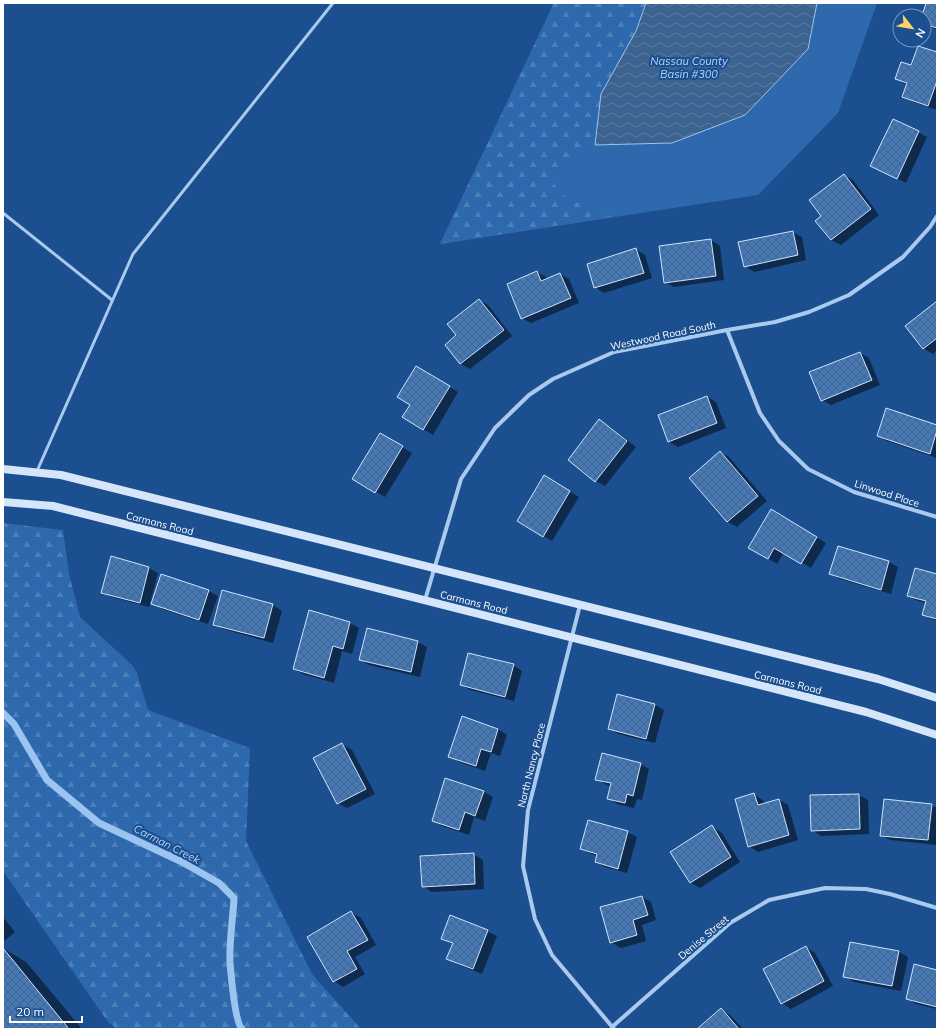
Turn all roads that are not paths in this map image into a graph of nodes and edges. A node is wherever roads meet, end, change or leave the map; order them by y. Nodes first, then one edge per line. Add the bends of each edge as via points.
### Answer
1 (333, 3) edge
2 (3, 213) edge
3 (937, 216) edge
4 (112, 300) junction
5 (726, 330) junction
6 (3, 469) edge
7 (36, 472) junction
8 (3, 502) edge
9 (937, 517) edge
10 (435, 568) junction
11 (424, 600) junction
12 (580, 605) junction
13 (572, 637) junction
14 (937, 698) edge
15 (937, 735) edge
16 (937, 908) edge
17 (613, 1028) edge

1 - 4 lane via 133,254
2 - 4 lane
3 - 5 street, Westwood Road South via 903,256 849,295 809,312 775,322
4 - 7 lane
5 - 9 street, Linwood Place via 760,413 779,441 808,469 854,492
5 - 10 street, Westwood Road South via 614,352 553,379 529,395 495,428 461,479
6 - 7 street
7 - 10 street via 61,475
8 - 11 street, Carmans Road via 53,506
10 - 11 street, Westwood Road South
10 - 12 street
11 - 13 street, Carmans Road
12 - 13 street, North Nancy Place
12 - 14 street via 878,679
13 - 15 street, Carmans Road via 866,712
13 - 17 street, North Nancy Place via 528,810 523,866 535,919 552,955
16 - 17 street, Denise Street via 866,889 825,888 769,900 730,923

